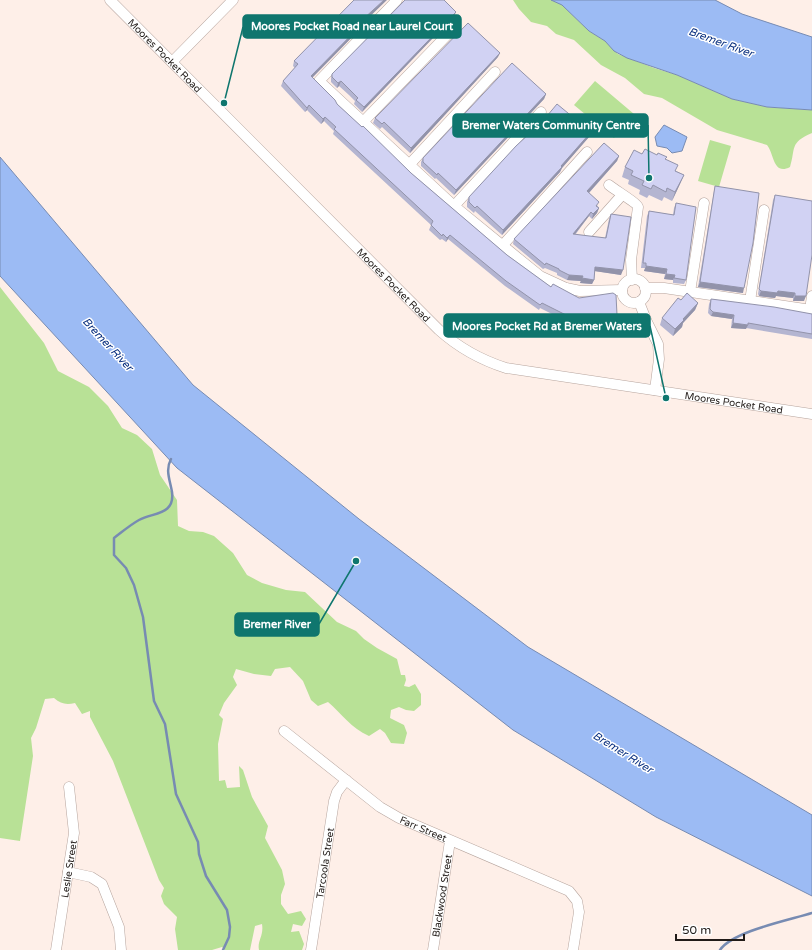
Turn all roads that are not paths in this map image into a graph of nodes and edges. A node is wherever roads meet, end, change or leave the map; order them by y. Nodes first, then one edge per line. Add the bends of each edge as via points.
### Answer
1 (110, 0) edge
2 (233, 0) edge
3 (397, 0) edge
4 (451, 31) dead end
5 (172, 62) junction
6 (495, 72) dead end
7 (541, 112) dead end
8 (363, 122) junction
9 (587, 152) dead end
10 (409, 165) junction
11 (610, 185) dead end
12 (622, 195) junction
13 (704, 202) dead end
14 (454, 206) junction
15 (764, 210) dead end
16 (589, 232) dead end
17 (502, 246) junction
18 (632, 280) junction
19 (645, 288) junction
20 (622, 290) junction
21 (690, 292) junction
22 (812, 296) edge
23 (750, 301) junction
24 (640, 302) junction
25 (811, 310) edge
26 (655, 390) junction
27 (812, 414) edge
28 (284, 731) dead end
29 (346, 780) junction
30 (69, 787) dead end
31 (450, 840) junction
32 (68, 872) junction
33 (56, 950) edge
34 (121, 950) edge
35 (311, 950) edge
36 (433, 950) edge
37 (573, 950) edge

1 - 5 street, Moores Pocket Road
2 - 5 street
3 - 8 street via 319,81
4 - 8 street
5 - 26 street, Moores Pocket Road via 454,343 483,360 506,368
6 - 10 street
7 - 14 street
8 - 10 street
9 - 17 street
10 - 14 street
11 - 12 street
12 - 16 street
12 - 18 street via 635,202 638,207 631,260
13 - 21 street
14 - 17 street
15 - 23 street
17 - 20 street via 540,276 566,288 589,292
18 - 19 street via 640,281
18 - 20 street via 625,283
19 - 21 street
19 - 24 street via 645,296
20 - 24 street via 622,296 627,301
21 - 23 street
22 - 25 street
23 - 25 street
24 - 26 street via 658,344 659,362
26 - 27 street, Moores Pocket Road
28 - 29 street, Farr Street
29 - 31 street, Farr Street via 380,807 399,818
29 - 35 street, Tarcoola Street via 334,801
30 - 32 street, Leslie Street via 74,833
31 - 36 street, Blackwood Street
31 - 37 street, Farr Street via 569,891 577,901 579,912
32 - 33 street, Leslie Street
32 - 34 street via 91,877 102,884 119,927

